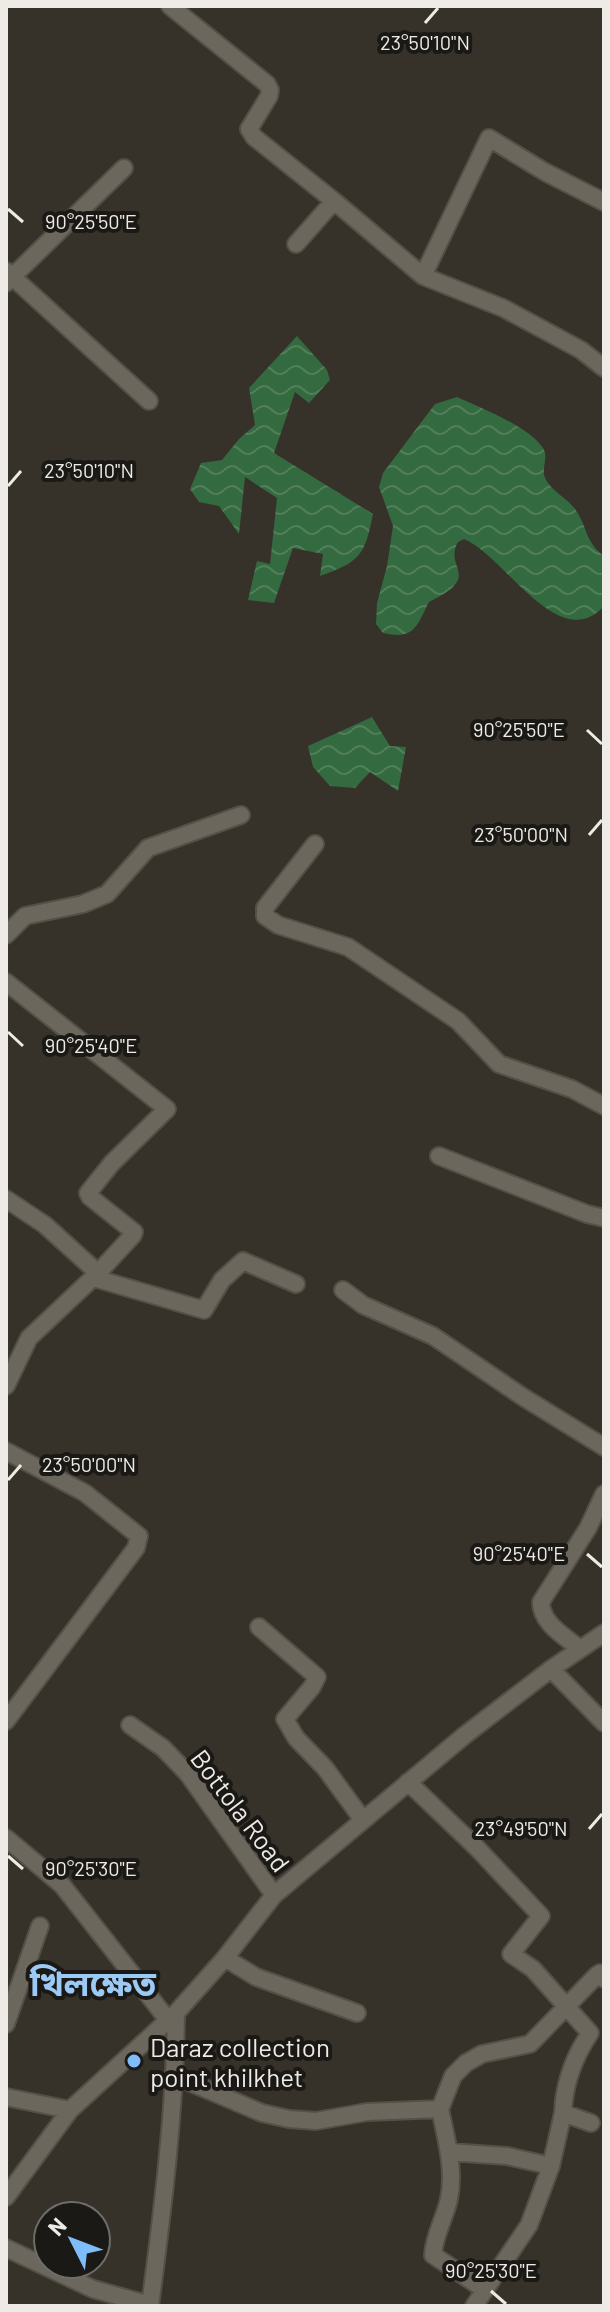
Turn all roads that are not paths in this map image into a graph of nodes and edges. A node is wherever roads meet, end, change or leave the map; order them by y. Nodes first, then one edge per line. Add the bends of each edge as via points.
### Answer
1 (170, 6) edge
2 (124, 168) dead end
3 (334, 201) junction
4 (604, 202) edge
5 (296, 244) dead end
6 (423, 276) junction
7 (8, 277) edge
8 (604, 368) edge
9 (149, 401) dead end
10 (241, 815) dead end
11 (315, 844) dead end
12 (6, 935) edge
13 (6, 982) edge
14 (604, 1106) edge
15 (439, 1156) dead end
16 (6, 1199) edge
17 (604, 1218) edge
18 (96, 1276) junction
19 (296, 1284) dead end
20 (343, 1290) dead end
21 (6, 1386) edge
22 (604, 1447) edge
23 (6, 1451) edge
24 (604, 1494) edge
25 (259, 1627) dead end
26 (604, 1633) edge
27 (579, 1648) junction
28 (551, 1669) junction
29 (6, 1721) edge
30 (604, 1723) edge
31 (130, 1725) dead end
32 (408, 1782) junction
33 (363, 1820) junction
34 (6, 1838) edge
35 (274, 1895) junction
36 (40, 1926) dead end
37 (225, 1958) junction
38 (604, 1979) edge
39 (564, 2007) junction
40 (357, 2013) dead end
41 (172, 2017) junction
42 (6, 2024) edge
43 (175, 2076) junction
44 (6, 2098) edge
45 (440, 2109) junction
46 (70, 2110) junction
47 (563, 2113) junction
48 (591, 2123) dead end
49 (449, 2152) junction
50 (551, 2166) junction
51 (6, 2197) edge
52 (6, 2248) edge
53 (485, 2290) junction
54 (150, 2306) edge
55 (474, 2306) edge

1 - 3 street via 267,84 269,96 249,129
2 - 7 street
3 - 5 street
3 - 6 street
4 - 6 street via 489,138
6 - 8 street via 503,308
7 - 9 street
10 - 12 street via 148,848 107,894 25,916
11 - 14 street via 265,908 265,916 348,947 458,1021 499,1064
13 - 18 street via 167,1109 88,1193 134,1232
15 - 17 street
16 - 18 street via 45,1225
18 - 19 street via 204,1310 222,1280 243,1261
18 - 21 street via 29,1338
20 - 22 street via 363,1305 433,1336
23 - 29 street via 85,1493 139,1536 136,1548
24 - 27 street via 541,1602 546,1620
25 - 33 street via 317,1677 285,1719
26 - 27 street
27 - 28 street
28 - 30 street
28 - 32 street
31 - 35 street, Bottola Road via 188,1774
32 - 33 street
32 - 39 street via 541,1916 511,1954 533,1969
33 - 35 street
34 - 41 street via 62,1885
35 - 37 street
36 - 42 street
37 - 40 street via 256,1977
37 - 41 street
38 - 39 street via 597,1975
39 - 45 street via 530,2044 482,2054 466,2063 453,2076
39 - 47 street via 590,2033 564,2092
41 - 43 street
41 - 46 street
43 - 45 street via 289,2119
43 - 54 street
44 - 46 street
45 - 49 street
46 - 51 street
47 - 48 street
47 - 50 street
49 - 50 street
49 - 53 street via 449,2198 433,2255
50 - 53 street via 529,2225
52 - 54 street via 93,2289
53 - 55 street

